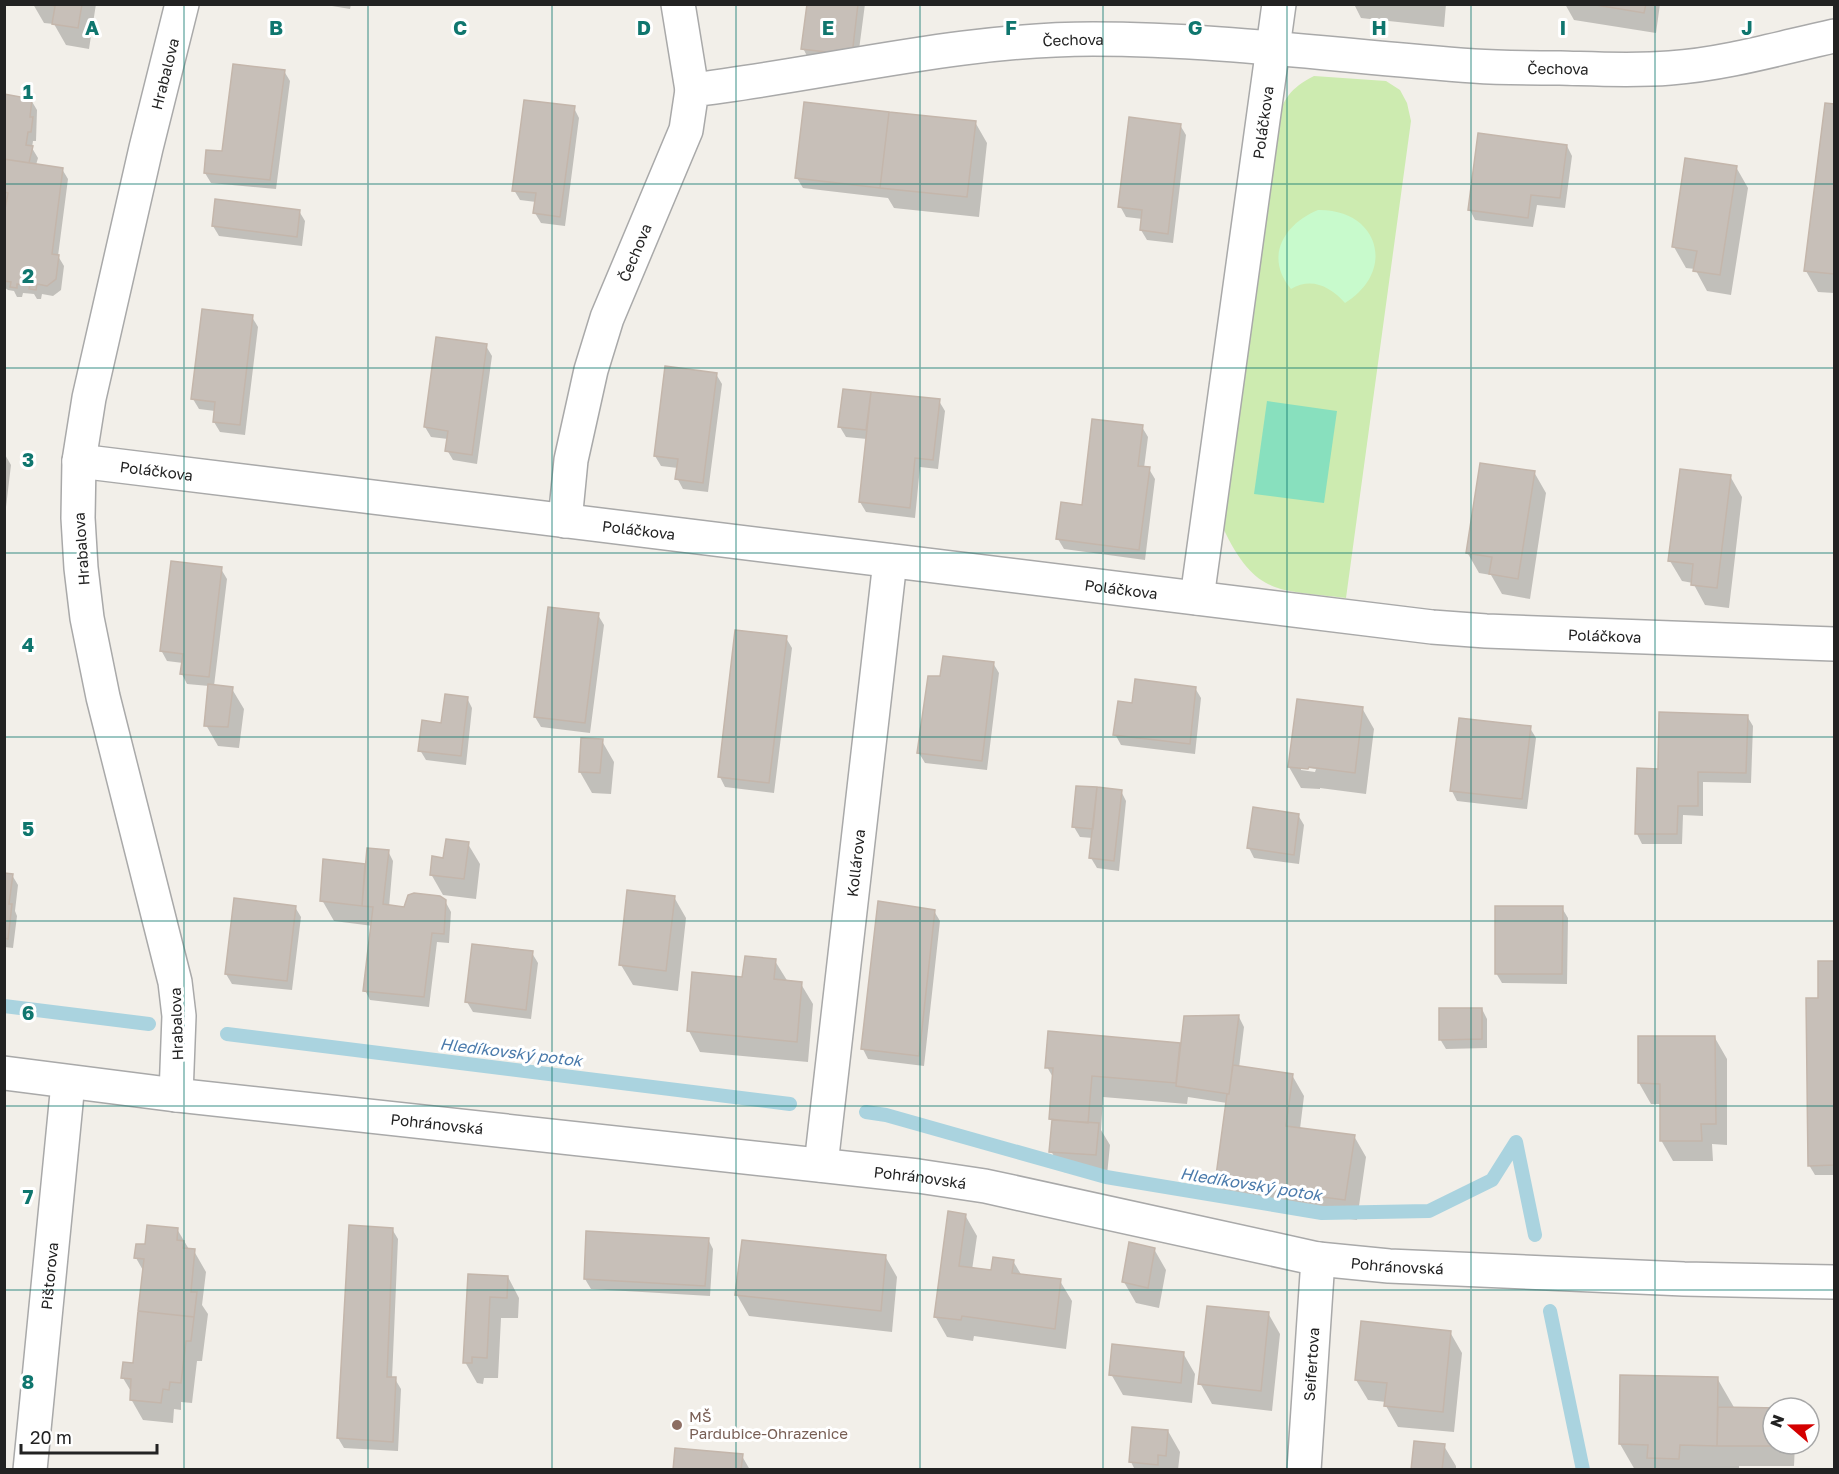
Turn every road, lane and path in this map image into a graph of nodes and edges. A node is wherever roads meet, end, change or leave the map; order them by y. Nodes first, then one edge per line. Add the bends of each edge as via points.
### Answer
1 (182, 4) edge
2 (678, 4) edge
3 (1279, 4) edge
4 (1834, 36) edge
5 (1274, 47) junction
6 (693, 90) junction
7 (79, 461) junction
8 (565, 521) junction
9 (890, 561) junction
10 (1197, 598) junction
11 (1834, 644) edge
12 (4, 1073) edge
13 (68, 1083) junction
14 (176, 1095) junction
15 (820, 1165) junction
16 (1318, 1259) junction
17 (1834, 1282) edge
18 (30, 1470) edge
19 (1304, 1470) edge

1 - 7 street, Hrabalova via 89,398
2 - 6 street
3 - 5 street, Poláčkova
4 - 5 street, Čechova via 1707,64 1632,70 1477,66
5 - 6 street, Čechova via 1040,39 861,62
5 - 10 street, Poláčkova
6 - 8 street, Čechova via 686,130 607,318 591,370 571,460
7 - 8 street, Poláčkova
7 - 14 street, Hrabalova via 81,568 87,618 103,697 175,982 179,1038
8 - 9 street, Poláčkova
9 - 10 street, Poláčkova
9 - 15 street, Kollárova
10 - 11 street, Poláčkova via 1486,631
12 - 13 street, Pohránovská
13 - 14 street, Pohránovská
13 - 18 street, Pištorova
14 - 15 street, Pohránovská
15 - 16 street, Pohránovská via 985,1186
16 - 17 street, Pohránovská via 1589,1275
16 - 19 street, Seifertova

